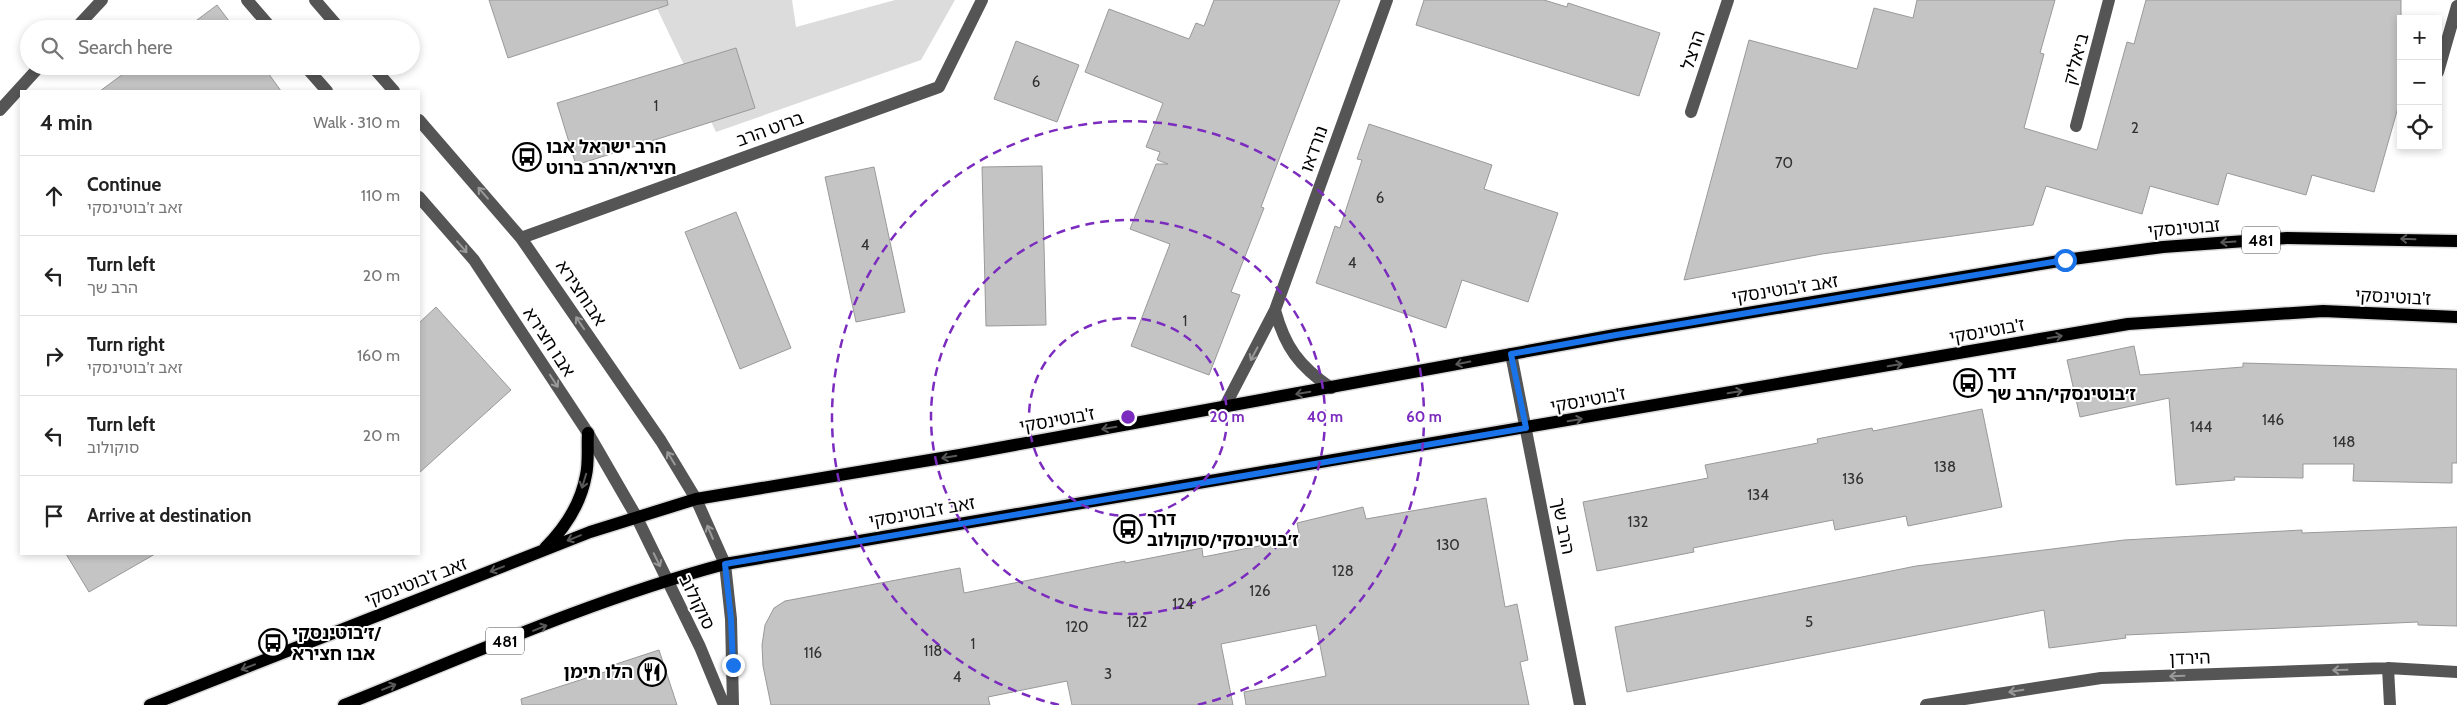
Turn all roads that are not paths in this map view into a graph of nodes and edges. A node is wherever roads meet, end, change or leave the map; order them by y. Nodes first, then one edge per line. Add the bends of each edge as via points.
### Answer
1 (102, 0) edge
2 (247, 0) edge
3 (314, 0) edge
4 (982, 0) edge
5 (1387, 0) edge
6 (1728, 0) edge
7 (2109, 0) edge
8 (2457, 6) edge
9 (83, 20) edge
10 (264, 20) edge
11 (332, 20) edge
12 (2441, 60) edge
13 (32, 75) edge
14 (313, 75) edge
15 (380, 75) edge
16 (326, 90) edge
17 (393, 90) edge
18 (0, 110) edge
19 (1691, 112) dead end
20 (420, 121) edge
21 (2076, 126) dead end
22 (420, 198) edge
23 (522, 238) junction
24 (2457, 241) edge
25 (2065, 260) joint
26 (1275, 310) junction
27 (2457, 317) edge
28 (1511, 354) junction
29 (1332, 388) junction
30 (1224, 408) junction
31 (1526, 428) junction
32 (588, 433) junction
33 (696, 499) junction
34 (636, 516) junction
35 (542, 551) junction
36 (725, 564) junction
37 (667, 580) junction
38 (2388, 668) junction
39 (2457, 672) edge
40 (150, 705) edge
41 (344, 705) edge
42 (724, 705) edge
43 (733, 705) edge
44 (1580, 705) edge
45 (1926, 705) edge
46 (2390, 705) edge

1 - 9 street
2 - 10 street
3 - 11 street
4 - 23 street, ברוט הרב via 940,86
5 - 26 street, נורדאו
6 - 19 street, הרצל
7 - 21 street, ביאליק
8 - 12 street
13 - 18 street
14 - 16 street
15 - 17 street
23 -> 20 street, אבוחצירא
22 -> 32 street, אבו חצירא via 474,260
33 -> 23 street, אבוחצירא via 661,441
24 -> 25 main road, זבוטינסקי / 481 via 2287,238 2163,247
25 - 28 main road, זאב ז'בוטינסקי / 481
26 - 29 street via 1282,334 1294,356
26 -> 30 street, נורדאו
31 -> 27 main road, ז'בוטינסקי / 481 via 2128,324 2323,311
28 -> 29 main road, ז'בוטינסקי / 481
28 - 31 street, הרב שך
29 -> 30 main road, ז'בוטינסקי / 481
30 -> 33 main road, ז'בוטינסקי / 481
31 - 36 main road, זאב ז'בוטינסקי / 481
31 - 44 street, הרב שך
32 - 34 street, אבו חצירא
32 -> 35 main road via 587,475 576,508
33 - 34 main road, זאב ז'בוטינסקי / 481
36 -> 33 street
34 -> 35 main road, זאב ז'בוטינסקי / 481
34 -> 37 street, סוקולוב
35 -> 40 main road, זאב ז'בוטינסקי / 481
36 - 37 main road, זאב ז'בוטינסקי / 481
36 - 43 street, סוקולוב via 731,619
41 -> 37 main road, זאב ז'בוטינסקי / 481
37 - 42 street, סוקולוב
38 - 39 street, הירדן
38 -> 45 street, הירדן via 2101,678
38 - 46 street

